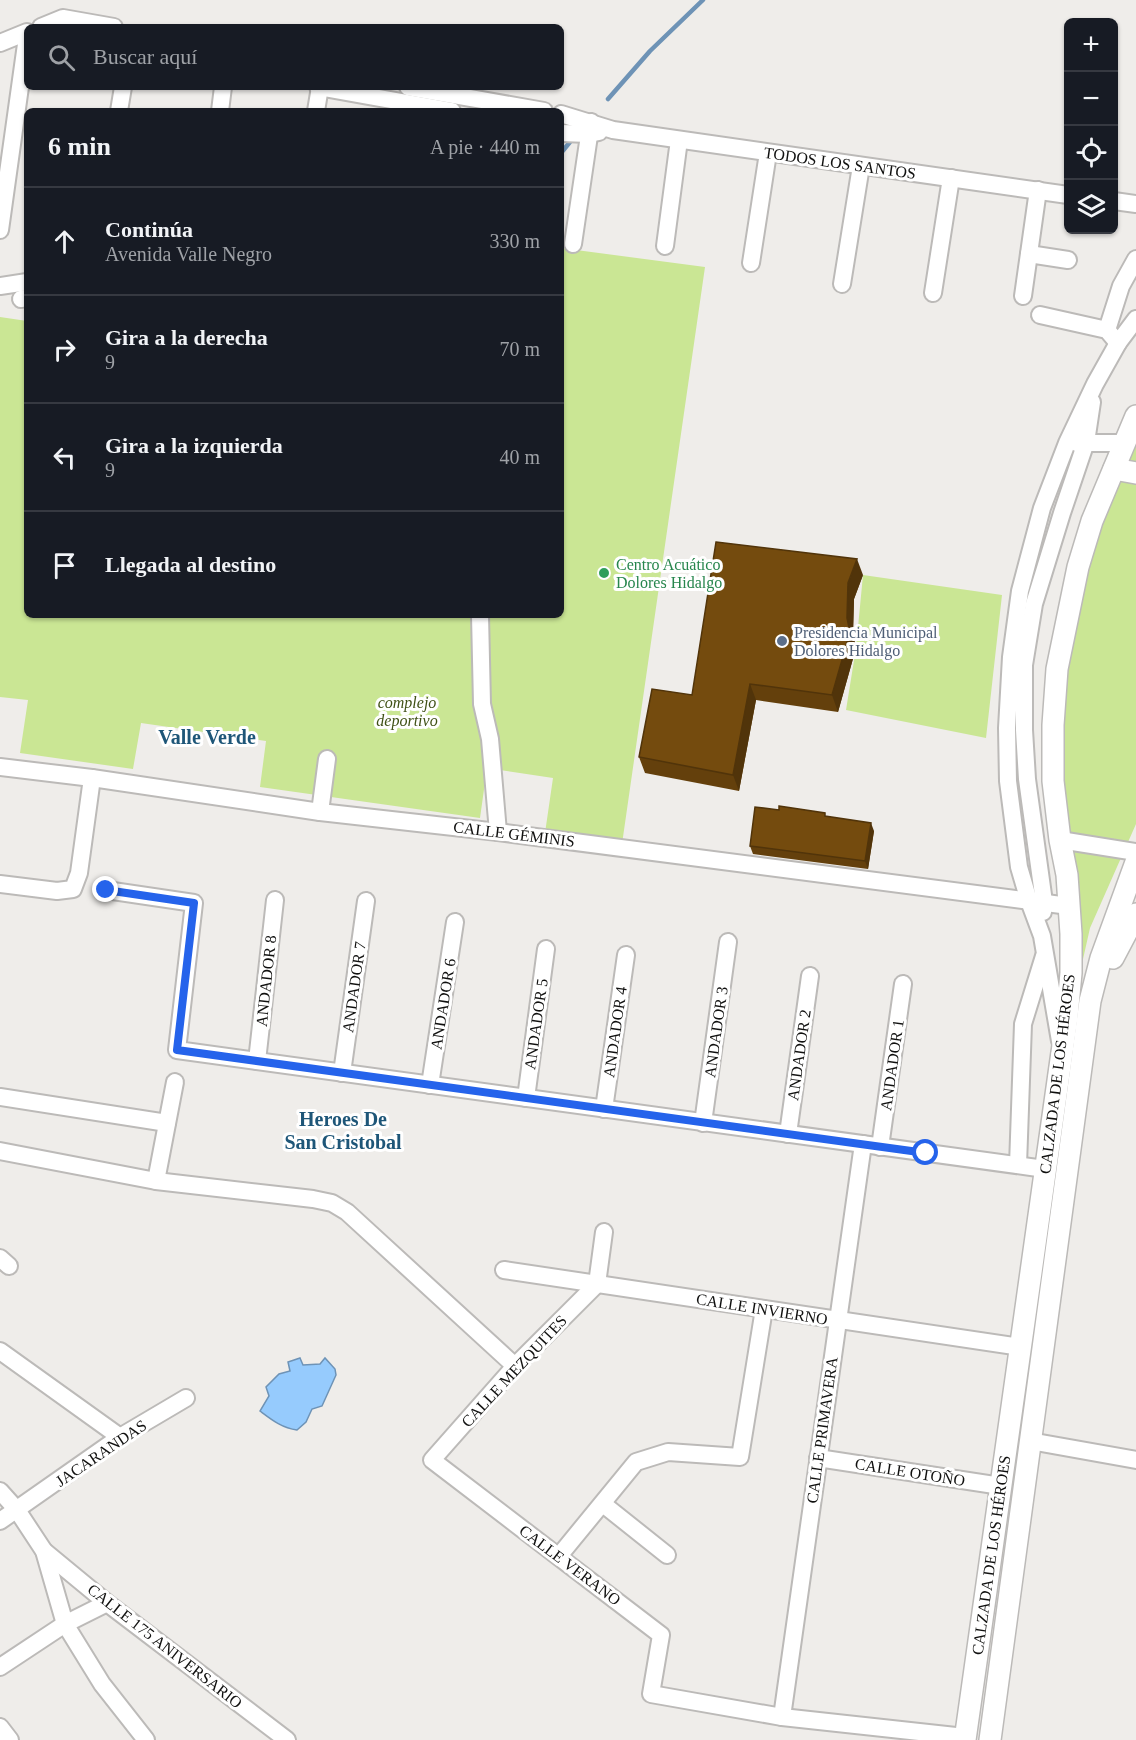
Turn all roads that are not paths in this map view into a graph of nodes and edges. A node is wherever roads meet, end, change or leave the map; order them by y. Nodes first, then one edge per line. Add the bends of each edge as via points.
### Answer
1 (52, 24) edge
2 (97, 24) edge
3 (24, 33) edge
4 (0, 43) edge
5 (24, 58) edge
6 (122, 90) edge
7 (222, 90) edge
8 (319, 90) edge
9 (346, 90) edge
10 (409, 97) edge
11 (120, 108) edge
12 (220, 108) edge
13 (316, 108) edge
14 (443, 108) edge
15 (515, 108) edge
16 (565, 115) edge
17 (590, 128) junction
18 (564, 134) edge
19 (679, 140) junction
20 (768, 153) junction
21 (861, 166) junction
22 (951, 178) junction
23 (1038, 190) junction
24 (1064, 194) edge
25 (1118, 202) edge
26 (1136, 204) edge
27 (0, 230) edge
28 (573, 244) dead end
29 (665, 246) dead end
30 (1029, 254) junction
31 (1136, 259) edge
32 (1068, 260) dead end
33 (751, 263) dead end
34 (24, 282) edge
35 (842, 284) dead end
36 (0, 286) edge
37 (933, 293) dead end
38 (1023, 296) dead end
39 (1040, 315) dead end
40 (1136, 319) edge
41 (1112, 336) junction
42 (1095, 384) junction
43 (1136, 416) edge
44 (1086, 442) junction
45 (1067, 443) junction
46 (1125, 443) junction
47 (1114, 469) junction
48 (1136, 473) edge
49 (1042, 508) junction
50 (1062, 513) junction
51 (480, 618) edge
52 (327, 759) dead end
53 (0, 767) edge
54 (92, 778) junction
55 (1027, 779) junction
56 (1008, 781) junction
57 (320, 812) junction
58 (498, 831) junction
59 (1060, 840) junction
60 (1136, 852) edge
61 (1136, 862) edge
62 (0, 884) edge
63 (106, 890) dead end
64 (275, 900) dead end
65 (366, 901) dead end
66 (1037, 902) junction
67 (1069, 906) junction
68 (1136, 914) edge
69 (455, 922) dead end
70 (728, 942) dead end
71 (546, 950) dead end
72 (1045, 953) junction
73 (626, 955) dead end
74 (810, 976) dead end
75 (903, 984) dead end
76 (1090, 1001) junction
77 (1062, 1053) junction
78 (257, 1061) junction
79 (342, 1073) junction
80 (175, 1082) dead end
81 (430, 1085) junction
82 (0, 1097) edge
83 (526, 1098) junction
84 (604, 1109) junction
85 (167, 1123) junction
86 (703, 1123) junction
87 (788, 1134) junction
88 (872, 1146) junction
89 (0, 1151) edge
90 (1018, 1166) junction
91 (1046, 1169) junction
92 (156, 1181) junction
93 (604, 1232) dead end
94 (504, 1270) dead end
95 (597, 1284) junction
96 (764, 1309) junction
97 (838, 1320) junction
98 (1020, 1347) junction
99 (0, 1351) edge
100 (515, 1366) junction
101 (186, 1398) dead end
102 (120, 1437) junction
103 (1030, 1442) junction
104 (818, 1458) junction
105 (432, 1460) joint
106 (1136, 1460) edge
107 (1001, 1486) junction
108 (0, 1491) edge
109 (603, 1504) junction
110 (17, 1510) junction
111 (0, 1521) edge
112 (44, 1551) junction
113 (559, 1556) junction
114 (667, 1556) dead end
115 (107, 1603) junction
116 (65, 1624) junction
117 (0, 1667) edge
118 (782, 1717) junction
119 (0, 1727) edge
120 (965, 1738) edge
121 (10, 1740) edge
122 (146, 1740) edge
123 (287, 1740) edge
124 (990, 1740) edge

1 - 2 street via 63,18
3 - 4 street
5 - 27 street
6 - 11 street
7 - 12 street
8 - 13 street
9 - 10 street
10 - 14 street
10 - 15 street
16 - 17 street, TODOS LOS SANTOS
17 - 18 street, TODOS LOS SANTOS
17 - 19 street, TODOS LOS SANTOS
17 - 28 street
19 - 20 street, TODOS LOS SANTOS
19 - 29 street
20 - 21 street, TODOS LOS SANTOS
20 - 33 street
21 - 22 street, TODOS LOS SANTOS
21 - 35 street
22 - 23 street, TODOS LOS SANTOS
22 - 37 street
23 - 24 street, TODOS LOS SANTOS
23 - 30 street
25 - 26 street
30 - 32 street
30 - 38 street
31 - 41 street via 1121,286
34 - 36 street
39 - 41 street
40 - 41 street
41 - 42 street
42 - 44 street
42 - 45 street
43 - 46 main road, CALZADA DE LOS HÉROES
44 - 45 street
44 - 46 street
44 - 50 street
45 - 49 street
46 - 47 main road, CALZADA DE LOS HÉROES
47 - 48 main road
47 - 59 main road, CALZADA DE LOS HÉROES via 1078,567 1056,669 1053,781
49 - 50 street
49 - 56 street via 1020,591 1011,657
50 - 55 street via 1034,604 1024,665
51 - 58 street via 482,704 490,739
52 - 57 street
53 - 54 street, CALLE GÉMINIS
54 - 57 street, CALLE GÉMINIS
54 - 62 street via 79,873 73,889 57,891
55 - 56 street
55 - 66 street
56 - 66 street via 1019,867
57 - 58 street, CALLE GÉMINIS
58 - 66 street, CALLE GÉMINIS
59 - 60 street
59 - 67 main road, CALZADA DE LOS HÉROES
61 - 76 main road, CALZADA DE LOS HÉROES via 1101,958
63 - 78 street via 194,903 177,1050
64 - 78 street, ANDADOR 8
65 - 79 street, ANDADOR 7
66 - 67 street, CALLE GÉMINIS
66 - 72 street
67 - 77 main road, CALZADA DE LOS HÉROES via 1071,973
68 - 76 main road
69 - 81 street, ANDADOR 6
70 - 86 street, ANDADOR 3
71 - 83 street, ANDADOR 5
72 - 77 street
72 - 90 street via 1023,1024
73 - 84 street, ANDADOR 4
74 - 87 street, ANDADOR 2
75 - 88 street, ANDADOR 1
76 - 103 main road, CALZADA DE LOS HÉROES
77 - 91 main road, CALZADA DE LOS HÉROES
78 - 79 street
79 - 81 street
80 - 85 street
81 - 83 street
82 - 85 street
83 - 84 street
84 - 86 street
85 - 92 street
86 - 87 street
87 - 88 street
88 - 90 street
88 - 97 street, CALLE PRIMAVERA
89 - 92 street
90 - 91 street
91 - 98 main road, CALZADA DE LOS HÉROES
92 - 100 street via 332,1203 347,1212
93 - 95 street
94 - 95 street, CALLE INVIERNO
95 - 96 street, CALLE INVIERNO
95 - 100 street, CALLE MEZQUITES
96 - 97 street, CALLE INVIERNO
96 - 109 street via 740,1457 668,1452 636,1462
97 - 98 street, CALLE INVIERNO
97 - 104 street, CALLE PRIMAVERA
98 - 107 main road, CALZADA DE LOS HÉROES
99 - 102 street
100 - 105 street, CALLE MEZQUITES
101 - 102 street, JACARANDAS
102 - 110 street, JACARANDAS
103 - 106 street
103 - 124 main road, CALZADA DE LOS HÉROES
104 - 107 street, CALLE OTOÑO
104 - 118 street, CALLE PRIMAVERA
105 - 113 street, CALLE VERANO
107 - 120 main road, CALZADA DE LOS HÉROES
108 - 110 street
109 - 113 street
109 - 114 street
110 - 111 street, JACARANDAS
110 - 112 street
112 - 115 street, CALLE 175 ANIVERSARIO
112 - 116 street
113 - 118 street, CALLE VERANO via 661,1635 651,1694
115 - 116 street
115 - 123 street, CALLE 175 ANIVERSARIO
116 - 117 street
116 - 122 street via 102,1684
118 - 120 street
119 - 121 street

